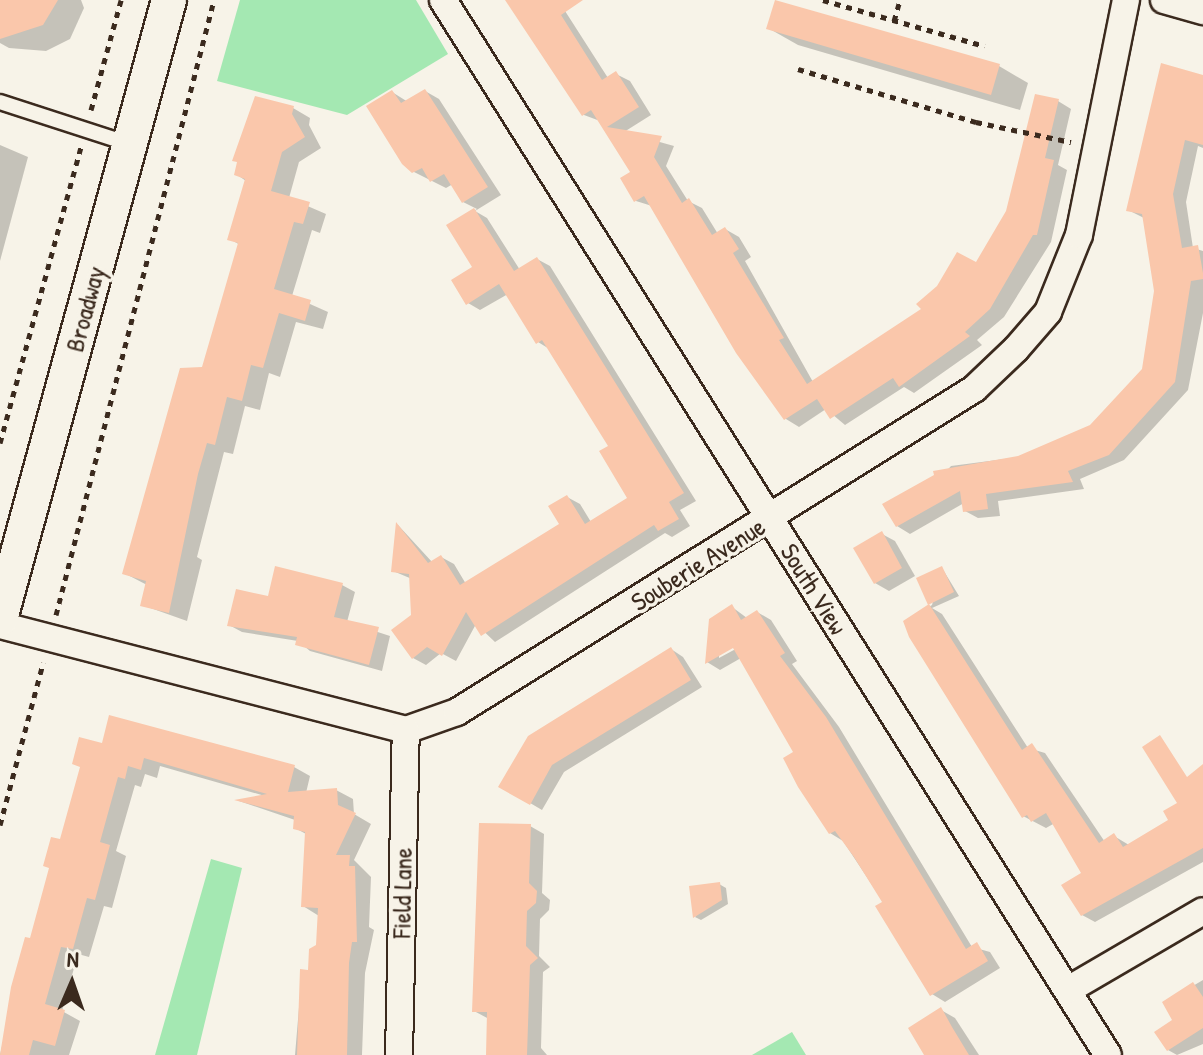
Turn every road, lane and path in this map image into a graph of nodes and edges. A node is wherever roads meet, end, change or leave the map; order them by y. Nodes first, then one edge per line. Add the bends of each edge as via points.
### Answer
1 (121, 0) edge
2 (169, 0) edge
3 (214, 0) edge
4 (443, 0) edge
5 (823, 0) edge
6 (900, 0) edge
7 (1126, 0) edge
8 (1164, 0) edge
9 (1203, 11) edge
10 (894, 21) junction
11 (985, 46) dead end
12 (798, 69) dead end
13 (0, 102) edge
14 (85, 132) junction
15 (130, 144) junction
16 (1096, 147) junction
17 (0, 443) edge
18 (770, 520) junction
19 (0, 622) edge
20 (50, 639) junction
21 (406, 730) junction
22 (0, 825) edge
23 (1203, 911) edge
24 (1068, 990) junction
25 (399, 1055) edge
26 (1108, 1055) edge

1 - 14 path
2 - 15 street, Broadway
3 - 20 path
4 - 18 street, South View
5 - 10 path
6 - 10 path
7 - 16 street, Souberie Avenue
8 - 9 street
10 - 11 path
12 - 16 path via 976,122
13 - 14 lane
14 - 15 lane
14 - 17 path
15 - 19 street, Broadway
16 - 18 street, Souberie Avenue via 1079,235 1062,284 1024,340 974,389
18 - 21 street, Souberie Avenue via 457,712
18 - 24 street, South View
19 - 20 street
20 - 21 street
20 - 22 path
21 - 25 street, Field Lane
23 - 24 street
24 - 26 street, South View

